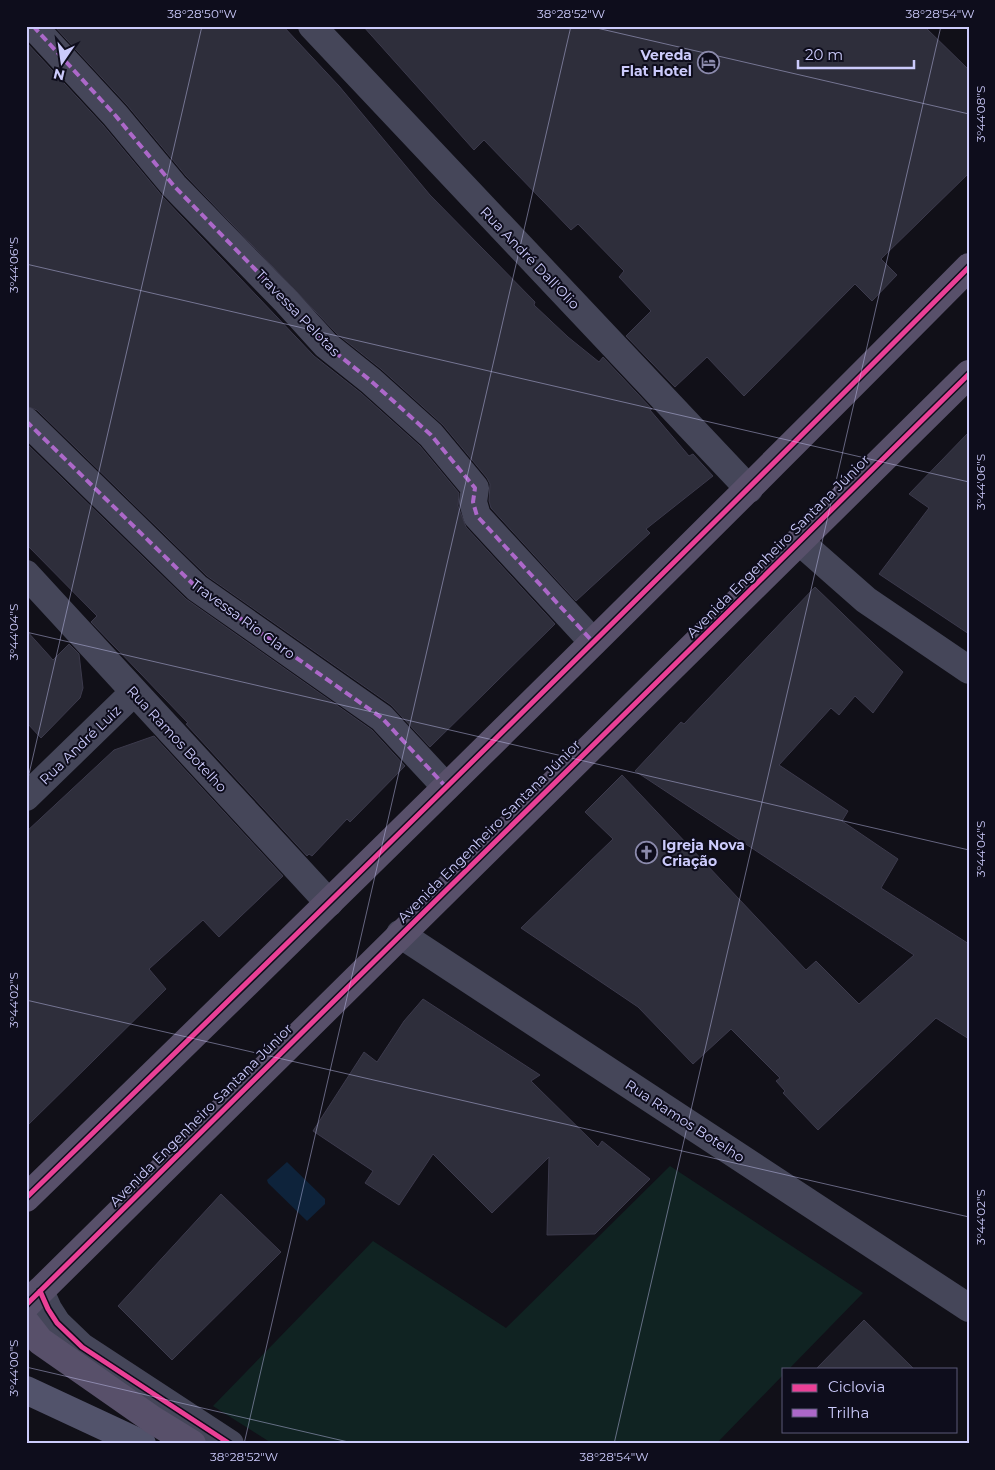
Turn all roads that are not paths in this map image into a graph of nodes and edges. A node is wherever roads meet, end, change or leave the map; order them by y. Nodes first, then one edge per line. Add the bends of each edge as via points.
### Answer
1 (32, 26) edge
2 (312, 26) edge
3 (969, 267) edge
4 (969, 374) edge
5 (26, 421) edge
6 (749, 489) junction
7 (799, 541) junction
8 (26, 574) edge
9 (593, 642) junction
10 (969, 670) edge
11 (134, 693) junction
12 (446, 787) junction
13 (26, 797) edge
14 (329, 903) junction
15 (400, 934) junction
16 (26, 1198) edge
17 (33, 1298) edge
18 (969, 1308) edge
19 (26, 1323) edge
20 (26, 1390) edge
21 (142, 1444) edge
22 (192, 1444) edge
23 (230, 1444) edge

1 - 9 street, Travessa Pelotas via 115,115 174,186 326,345 431,434 475,488 473,502 478,516
2 - 6 street, Rua André Dall'Olio
3 - 6 main road
4 - 7 main road, Avenida Engenheiro Santana Júnior
5 - 12 street, Travessa Rio Claro via 198,588 382,718
6 - 9 main road
7 - 10 street via 866,600
7 - 15 main road, Avenida Engenheiro Santana Júnior
8 - 11 street, Rua Ramos Botelho
9 - 12 main road
11 - 13 street, Rua André Luiz
11 - 14 street, Rua Ramos Botelho
12 - 14 main road
14 - 16 main road
15 - 17 main road, Avenida Engenheiro Santana Júnior
15 - 18 street, Rua Ramos Botelho
17 - 23 street via 48,1309 57,1323 82,1347
19 - 22 main road via 40,1341
20 - 21 street

